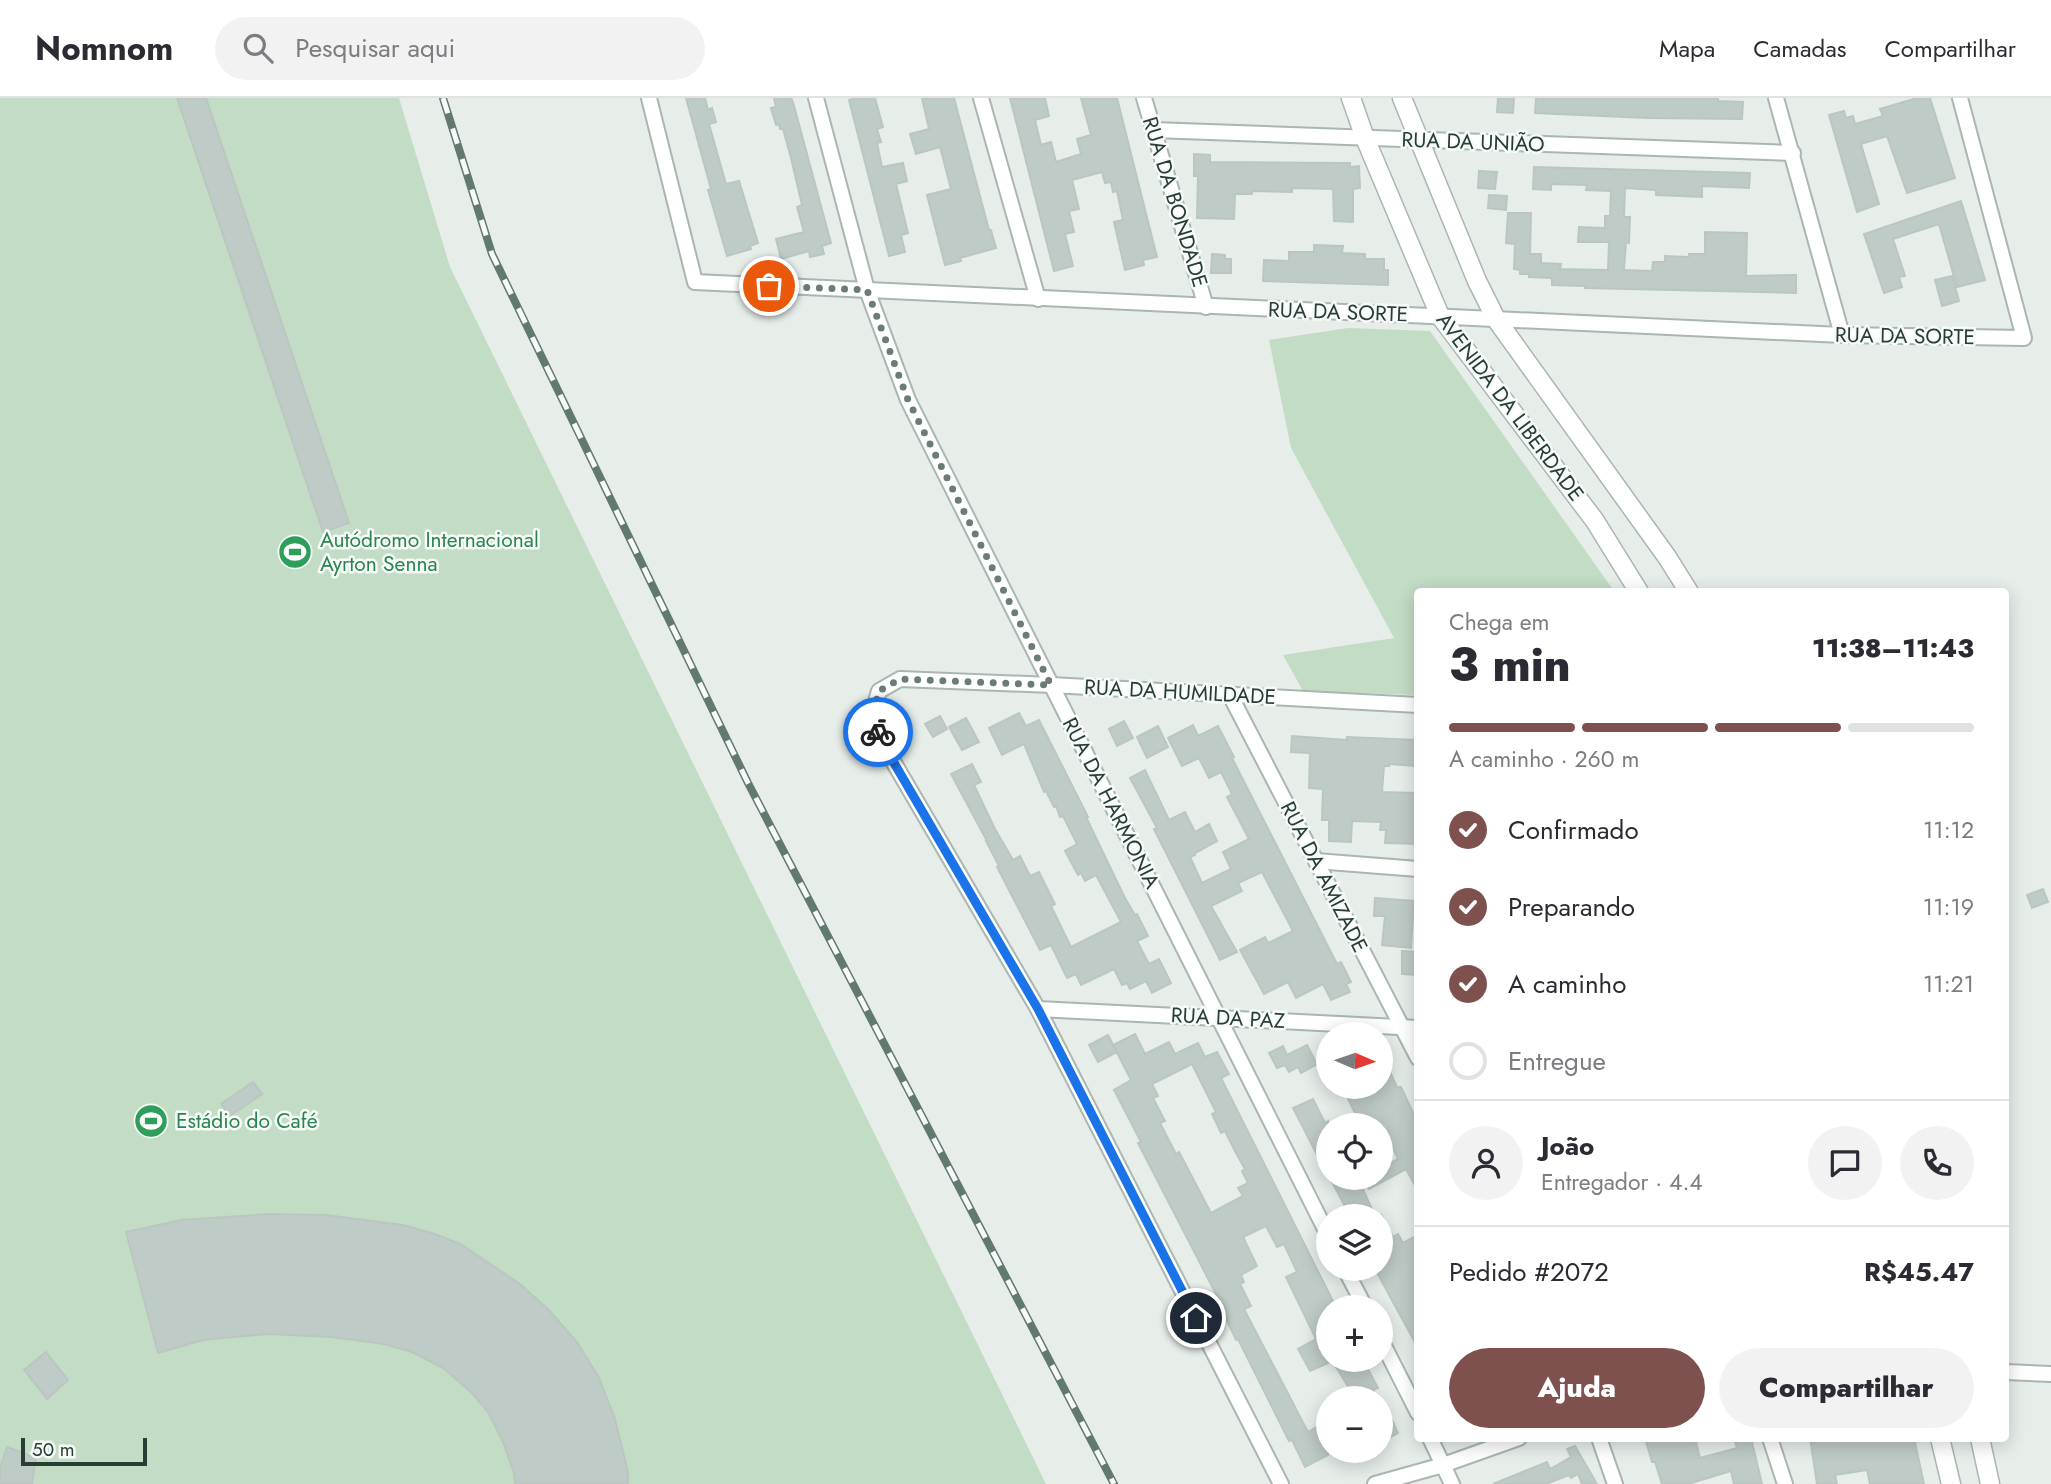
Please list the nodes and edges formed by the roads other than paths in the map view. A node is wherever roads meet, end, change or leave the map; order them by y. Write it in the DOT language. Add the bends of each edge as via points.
graph roads {
  1 [pos="649,98"];
  2 [pos="816,98"];
  3 [pos="981,98"];
  4 [pos="1144,98"];
  5 [pos="1351,98"];
  6 [pos="1402,98"];
  7 [pos="1776,98"];
  8 [pos="1960,98"];
  9 [pos="1153,130"];
  10 [pos="1365,138"];
  11 [pos="1420,141"];
  12 [pos="1793,153"];
  13 [pos="867,290"];
  14 [pos="1038,299"];
  15 [pos="1206,307"];
  16 [pos="1440,316"];
  17 [pos="1496,319"];
  18 [pos="1842,335"];
  19 [pos="1636,588"];
  20 [pos="1686,588"];
  21 [pos="1051,685"];
  22 [pos="1230,695"];
  23 [pos="1414,705"];
  24 [pos="1316,861"];
  25 [pos="1414,869"];
  26 [pos="1038,1009"];
  27 [pos="1220,1017"];
  28 [pos="1401,1027"];
  29 [pos="1414,1028"];
  30 [pos="1414,1051"];
  31 [pos="1316,1211"];
  32 [pos="1393,1364"];
  33 [pos="2009,1372"];
  34 [pos="2051,1374"];
  35 [pos="1414,1405"];
  36 [pos="1432,1442"];
  37 [pos="1507,1442"];
  38 [pos="1600,1442"];
  39 [pos="1771,1442"];
  40 [pos="1941,1442"];
  41 [pos="1981,1442"];
  42 [pos="1443,1465"];
  43 [pos="1281,1484"];
  44 [pos="1375,1484"];
  45 [pos="1452,1484"];
  46 [pos="1615,1484"];
  47 [pos="1785,1484"];
  48 [pos="1951,1484"];
  49 [pos="1990,1484"];
  1 -- 13 [label="street, RUA DA SORTE" via="695,282"];
  2 -- 13 [label="street, RUA DA HARMONIA"];
  3 -- 14 [label="street"];
  4 -- 9 [label="street, RUA DA BONDADE"];
  5 -- 10 [label="street, AVENIDA DA LIBERDADE"];
  6 -- 11 [label="street, AVENIDA DA LIBERDADE"];
  7 -- 12 [label="street"];
  8 -- 18 [label="street, RUA DA SORTE" via="2024,338"];
  9 -- 10 [label="street, RUA DA UNIÃO"];
  9 -- 15 [label="street, RUA DA BONDADE"];
  10 -- 11 [label="street, RUA DA UNIÃO"];
  10 -- 16 [label="street, AVENIDA DA LIBERDADE"];
  11 -- 12 [label="street, RUA DA UNIÃO"];
  11 -- 17 [label="street, AVENIDA DA LIBERDADE"];
  12 -- 18 [label="street"];
  13 -- 14 [label="street, RUA DA SORTE"];
  13 -- 21 [label="street, RUA DA HARMONIA" via="908,400"];
  14 -- 15 [label="street, RUA DA SORTE"];
  15 -- 16 [label="street, RUA DA SORTE"];
  16 -- 17 [label="street, RUA DA SORTE"];
  16 -- 19 [label="street, AVENIDA DA LIBERDADE" via="1595,522"];
  17 -- 18 [label="street, RUA DA SORTE"];
  17 -- 20 [label="street, AVENIDA DA LIBERDADE"];
  21 -- 22 [label="street, RUA DA HUMILDADE"];
  21 -- 26 [label="street, RUA DA HUMILDADE" via="900,679 879,691 873,712 880,739"];
  21 -- 27 [label="street, RUA DA HARMONIA"];
  22 -- 23 [label="street, RUA DA HUMILDADE"];
  22 -- 24 [label="street, RUA DA AMIZADE"];
  24 -- 25 [label="street"];
  24 -- 28 [label="street, RUA DA AMIZADE"];
  26 -- 27 [label="street, RUA DA PAZ"];
  26 -- 43 [label="street"];
  27 -- 28 [label="street, RUA DA PAZ"];
  27 -- 31 [label="street, RUA DA HARMONIA"];
  28 -- 29 [label="street, RUA DA PAZ"];
  28 -- 30 [label="street, RUA DA AMIZADE"];
  32 -- 35 [label="street"];
  33 -- 34 [label="street"];
  36 -- 42 [label="street"];
  37 -- 42 [label="street"];
  38 -- 46 [label="street"];
  39 -- 47 [label="street"];
  40 -- 48 [label="street"];
  41 -- 49 [label="street"];
  42 -- 44 [label="street"];
  42 -- 45 [label="street"];
}
